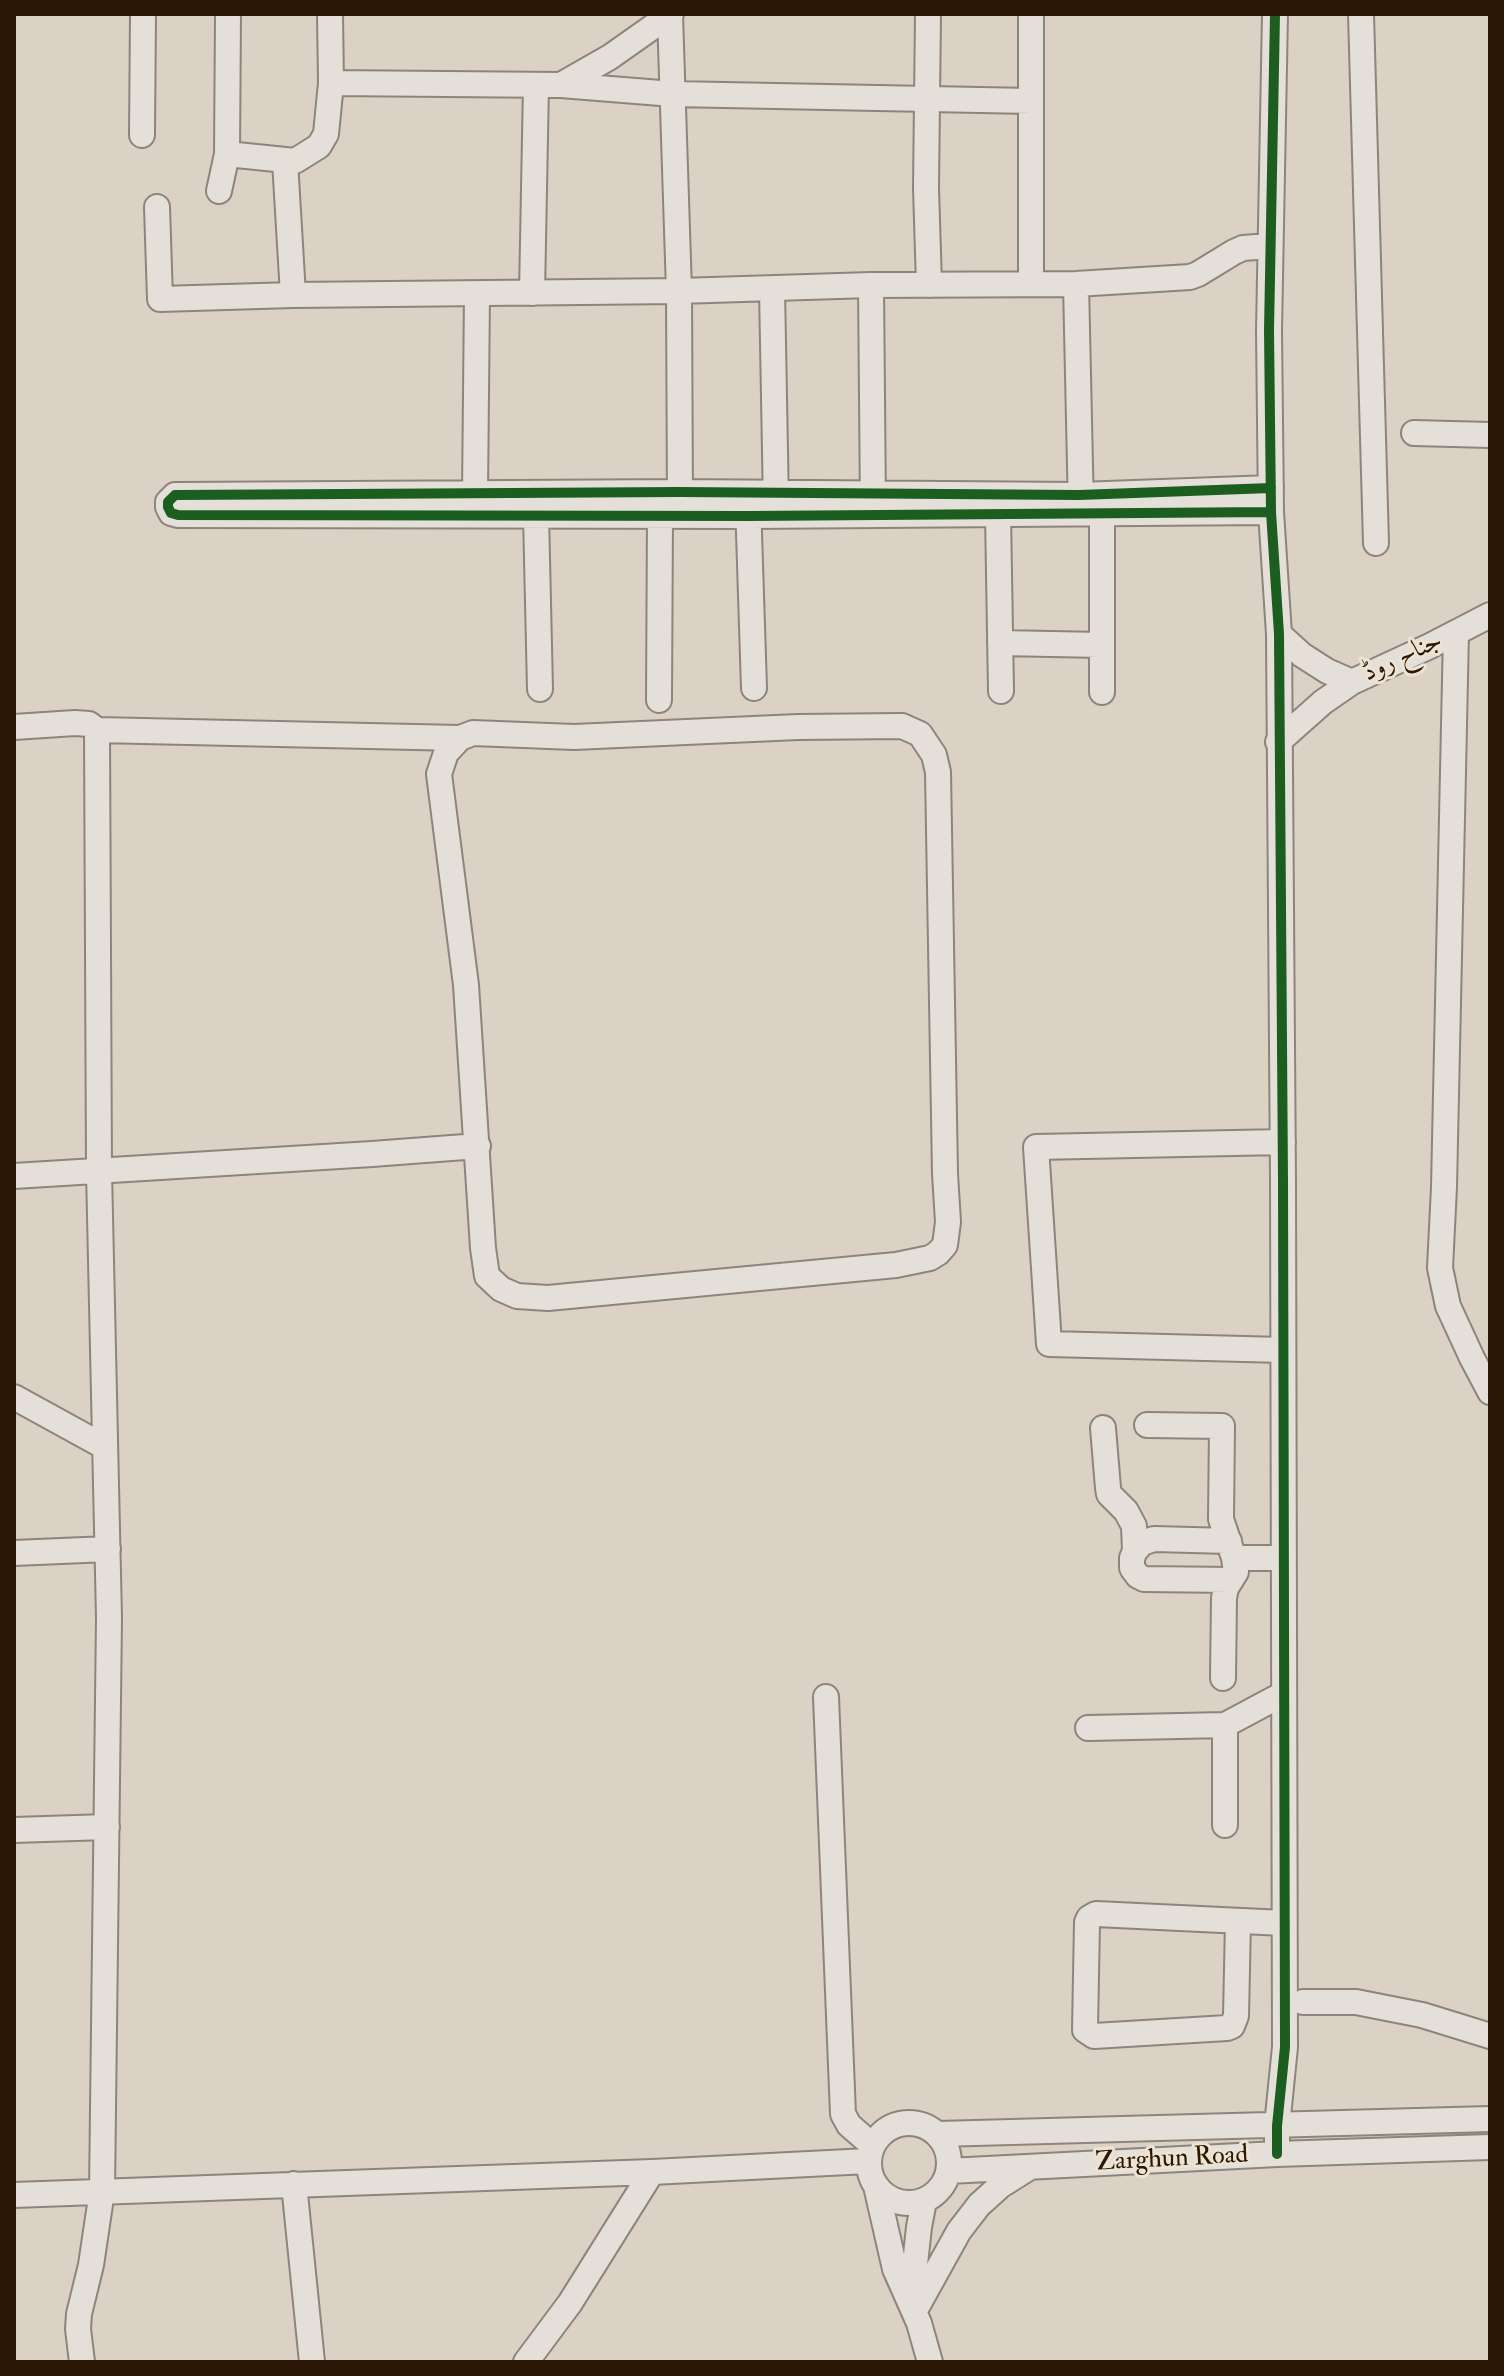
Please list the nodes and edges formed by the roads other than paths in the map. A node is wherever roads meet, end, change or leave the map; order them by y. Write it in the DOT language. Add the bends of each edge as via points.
graph roads {
  1 [pos="143,14"];
  2 [pos="228,14"];
  3 [pos="330,14"];
  4 [pos="928,14"];
  5 [pos="1031,14"];
  6 [pos="1275,14"];
  7 [pos="1361,14"];
  8 [pos="670,15"];
  9 [pos="331,83"];
  10 [pos="536,85"];
  11 [pos="561,85"];
  12 [pos="673,94"];
  13 [pos="927,98"];
  14 [pos="1031,101"];
  15 [pos="142,135"];
  16 [pos="227,154"];
  17 [pos="285,161"];
  18 [pos="219,191"];
  19 [pos="157,207"];
  20 [pos="1270,246"];
  21 [pos="1031,284"];
  22 [pos="1076,284"];
  23 [pos="871,285"];
  24 [pos="929,285"];
  25 [pos="772,289"];
  26 [pos="679,291"];
  27 [pos="532,293"];
  28 [pos="477,294"];
  29 [pos="293,295"];
  30 [pos="1414,433"];
  31 [pos="1490,435"];
  32 [pos="1271,488"];
  33 [pos="749,504"];
  34 [pos="776,504"];
  35 [pos="473,505"];
  36 [pos="873,505"];
  37 [pos="673,507"];
  38 [pos="1087,507"];
  39 [pos="1271,512"];
  40 [pos="998,514"];
  41 [pos="536,515"];
  42 [pos="1376,543"];
  43 [pos="1490,615"];
  44 [pos="1456,633"];
  45 [pos="1279,634"];
  46 [pos="1000,643"];
  47 [pos="1102,645"];
  48 [pos="1352,682"];
  49 [pos="754,688"];
  50 [pos="540,689"];
  51 [pos="1001,691"];
  52 [pos="1102,692"];
  53 [pos="659,700"];
  54 [pos="14,727"];
  55 [pos="97,730"];
  56 [pos="460,738"];
  57 [pos="1278,742"];
  58 [pos="1283,1142"];
  59 [pos="478,1146"];
  60 [pos="99,1171"];
  61 [pos="14,1176"];
  62 [pos="1283,1350"];
  63 [pos="1490,1392"];
  64 [pos="14,1397"];
  65 [pos="1147,1425"];
  66 [pos="1103,1428"];
  67 [pos="105,1447"];
  68 [pos="108,1549"];
  69 [pos="1135,1551"];
  70 [pos="14,1553"];
  71 [pos="1283,1558"];
  72 [pos="1232,1559"];
  73 [pos="1223,1678"];
  74 [pos="1283,1694"];
  75 [pos="826,1697"];
  76 [pos="1225,1725"];
  77 [pos="1088,1728"];
  78 [pos="1225,1825"];
  79 [pos="107,1827"];
  80 [pos="14,1830"];
  81 [pos="1238,1921"];
  82 [pos="1284,1923"];
  83 [pos="1303,2002"];
  84 [pos="1490,2036"];
  85 [pos="1490,2119"];
  86 [pos="1277,2126"];
  87 [pos="938,2134"];
  88 [pos="1490,2147"];
  89 [pos="870,2153"];
  90 [pos="1277,2154"];
  91 [pos="1029,2168"];
  92 [pos="949,2171"];
  93 [pos="652,2172"];
  94 [pos="294,2184"];
  95 [pos="876,2186"];
  96 [pos="102,2191"];
  97 [pos="14,2195"];
  98 [pos="924,2201"];
  99 [pos="919,2314"];
  100 [pos="82,2362"];
  101 [pos="312,2362"];
  102 [pos="526,2362"];
  103 [pos="930,2362"];
  1 -- 15 [label="street"];
  2 -- 16 [label="street"];
  3 -- 9 [label="street"];
  4 -- 13 [label="street"];
  5 -- 14 [label="street"];
  6 -- 20 [label="street"];
  7 -- 42 [label="street"];
  8 -- 11 [label="street"];
  8 -- 12 [label="street"];
  9 -- 10 [label="street"];
  9 -- 17 [label="street" via="323,141 306,156"];
  10 -- 11 [label="street"];
  10 -- 27 [label="street"];
  11 -- 12 [label="street"];
  12 -- 13 [label="street"];
  12 -- 26 [label="street"];
  13 -- 14 [label="street"];
  13 -- 24 [label="street"];
  14 -- 21 [label="street"];
  16 -- 17 [label="street"];
  16 -- 18 [label="street"];
  17 -- 29 [label="street"];
  19 -- 29 [label="street" via="160,299"];
  20 -- 22 [label="street" via="1243,248 1190,277"];
  20 -- 32 [label="street"];
  21 -- 22 [label="street"];
  21 -- 24 [label="street"];
  22 -- 38 [label="street"];
  23 -- 24 [label="street"];
  23 -- 25 [label="street"];
  23 -- 36 [label="street"];
  25 -- 26 [label="street"];
  25 -- 34 [label="street"];
  26 -- 27 [label="street"];
  26 -- 37 [label="street"];
  27 -- 28 [label="street"];
  28 -- 29 [label="street"];
  28 -- 35 [label="street"];
  30 -- 31 [label="street"];
  32 -- 38 [label="street"];
  32 -- 39 [label="street"];
  33 -- 34 [label="street"];
  33 -- 37 [label="street"];
  33 -- 49 [label="street"];
  34 -- 36 [label="street"];
  35 -- 35 [label="street" via="178,515 171,513 168,502 175,495"];
  35 -- 37 [label="street"];
  35 -- 41 [label="street"];
  36 -- 38 [label="street"];
  36 -- 40 [label="street"];
  37 -- 41 [label="street"];
  37 -- 53 [label="street"];
  38 -- 39 [label="street"];
  38 -- 40 [label="street"];
  38 -- 47 [label="street"];
  39 -- 45 [label="street"];
  40 -- 46 [label="street"];
  41 -- 50 [label="street"];
  43 -- 44 [label="street, جناح روڈ"];
  44 -- 48 [label="street, جناح روڈ"];
  44 -- 63 [label="street" via="1440,1268 1448,1306"];
  45 -- 48 [label="street, جناح روڈ" via="1302,655"];
  45 -- 57 [label="street"];
  46 -- 47 [label="street"];
  46 -- 51 [label="street"];
  47 -- 52 [label="street"];
  48 -- 57 [label="street"];
  54 -- 55 [label="street" via="75,723"];
  55 -- 56 [label="street"];
  55 -- 60 [label="street"];
  56 -- 59 [label="street" via="446,753 439,774 466,985"];
  56 -- 59 [label="street" via="473,733 574,737 892,726 920,734 938,772 945,1245 930,1258 896,1265 548,1298 517,1296 494,1283 485,1269"];
  57 -- 58 [label="street"];
  58 -- 62 [label="street"];
  58 -- 62 [label="street" via="1036,1147 1049,1344"];
  59 -- 60 [label="street"];
  60 -- 61 [label="street"];
  60 -- 67 [label="street"];
  62 -- 71 [label="street"];
  64 -- 67 [label="street"];
  65 -- 72 [label="street" via="1222,1426 1221,1519"];
  66 -- 69 [label="street" via="1109,1494 1134,1526"];
  67 -- 68 [label="street"];
  68 -- 70 [label="street"];
  68 -- 79 [label="street"];
  69 -- 72 [label="street" via="1142,1543 1163,1537"];
  69 -- 72 [label="street" via="1132,1568 1144,1579"];
  71 -- 72 [label="street"];
  71 -- 74 [label="street"];
  72 -- 73 [label="street" via="1224,1598"];
  74 -- 76 [label="street"];
  74 -- 82 [label="street"];
  75 -- 89 [label="street" via="843,2114"];
  76 -- 77 [label="street"];
  76 -- 78 [label="street"];
  79 -- 80 [label="street"];
  79 -- 96 [label="street"];
  81 -- 81 [label="street" via="1096,1914 1089,1918 1085,2030 1094,2036 1232,2026"];
  81 -- 82 [label="street"];
  82 -- 86 [label="street" via="1285,2047"];
  83 -- 84 [label="street" via="1356,2002"];
  85 -- 86 [label="street"];
  86 -- 87 [label="street"];
  86 -- 90 [label="street"];
  87 -- 89 [label="street" via="914,2122 901,2123 880,2134"];
  87 -- 92 [label="street" via="946,2145"];
  88 -- 90 [label="street, Zarghun Road"];
  89 -- 93 [label="street"];
  89 -- 95 [label="street"];
  90 -- 91 [label="street, Zarghun Road"];
  91 -- 92 [label="street, Zarghun Road"];
  91 -- 99 [label="street" via="1000,2186 959,2231"];
  92 -- 98 [label="street" via="936,2194"];
  93 -- 94 [label="street"];
  93 -- 102 [label="street" via="570,2303"];
  94 -- 96 [label="street"];
  94 -- 101 [label="street"];
  95 -- 98 [label="street" via="898,2202"];
  95 -- 99 [label="street" via="895,2269"];
  96 -- 97 [label="street"];
  96 -- 100 [label="street" via="79,2314"];
  98 -- 99 [label="street" via="915,2264"];
  99 -- 103 [label="street"];
}
